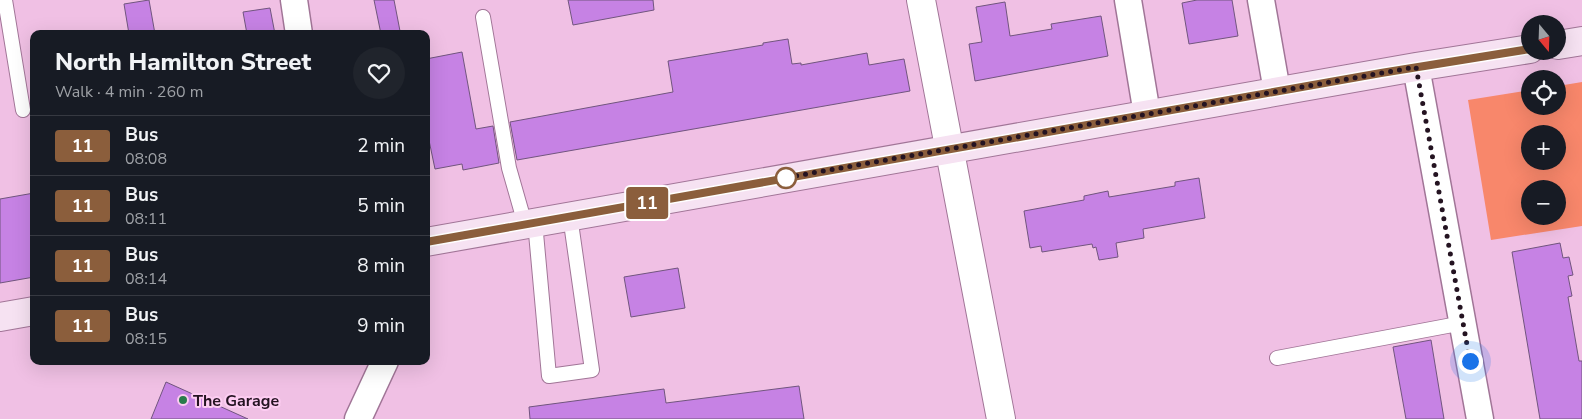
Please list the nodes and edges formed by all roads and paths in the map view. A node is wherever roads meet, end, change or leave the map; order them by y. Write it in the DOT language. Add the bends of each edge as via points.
graph roads {
  1 [pos="4,0"];
  2 [pos="294,0"];
  3 [pos="922,0"];
  4 [pos="1128,0"];
  5 [pos="1261,0"];
  6 [pos="483,18"];
  7 [pos="298,30"];
  8 [pos="1582,41"];
  9 [pos="1566,44"];
  10 [pos="1521,50"];
  11 [pos="1416,67"];
  12 [pos="1277,91"];
  13 [pos="23,110"];
  14 [pos="1147,114"];
  15 [pos="949,149"];
  16 [pos="570,216"];
  17 [pos="530,223"];
  18 [pos="430,241"];
  19 [pos="30,312"];
  20 [pos="0,316"];
  21 [pos="1463,323"];
  22 [pos="1277,358"];
  23 [pos="383,365"];
  24 [pos="358,419"];
  25 [pos="1000,419"];
  26 [pos="1480,419"];
  1 -- 13 [label="lane"];
  2 -- 7 [label="street"];
  3 -- 15 [label="street"];
  4 -- 14 [label="street"];
  5 -- 12 [label="street"];
  6 -- 17 [label="lane" via="509,168"];
  8 -- 9 [label="main road"];
  10 -- 11 [label="main road"];
  11 -- 12 [label="main road"];
  11 -- 21 [label="street"];
  12 -- 14 [label="main road"];
  14 -- 15 [label="main road"];
  15 -- 16 [label="main road"];
  15 -- 25 [label="street"];
  16 -- 17 [label="main road"];
  16 -- 17 [label="lane" via="592,370 549,376"];
  17 -- 18 [label="main road"];
  19 -- 20 [label="main road"];
  21 -- 22 [label="lane"];
  21 -- 26 [label="street"];
  23 -- 24 [label="street"];
}
